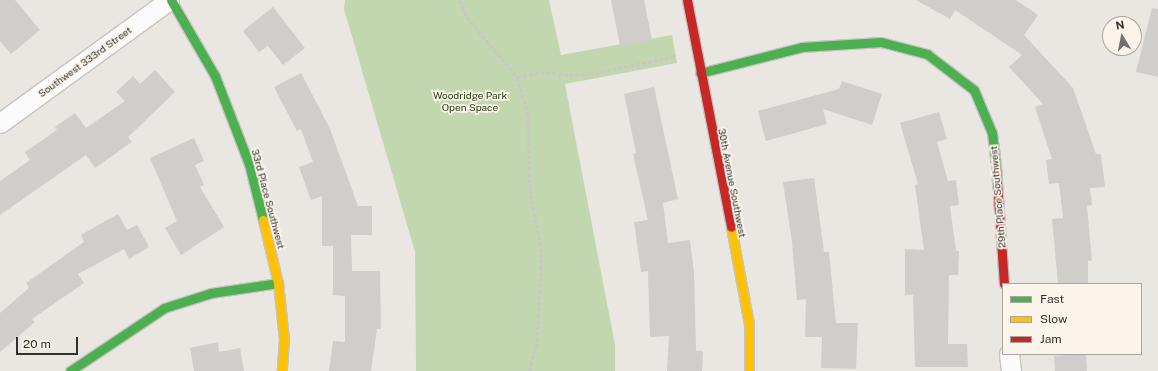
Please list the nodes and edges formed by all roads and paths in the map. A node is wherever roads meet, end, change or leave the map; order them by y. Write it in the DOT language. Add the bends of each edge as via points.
graph roads {
  1 [pos="170,0"];
  2 [pos="460,0"];
  3 [pos="687,0"];
  4 [pos="695,49"];
  5 [pos="700,73"];
  6 [pos="518,77"];
  7 [pos="0,123"];
  8 [pos="278,283"];
  9 [pos="1004,283"];
  10 [pos="1009,355"];
  11 [pos="70,371"];
  12 [pos="282,371"];
  13 [pos="530,371"];
  14 [pos="749,371"];
  15 [pos="1011,371"];
  1 -- 7 [label="street, Southwest 333rd Street"];
  1 -- 8 [label="street, 33rd Place Southwest" via="215,76 249,164"];
  2 -- 6 [label="path" via="467,17"];
  3 -- 4 [label="street, 30th Avenue Southwest"];
  4 -- 5 [label="street, 30th Avenue Southwest"];
  4 -- 6 [label="path" via="659,60 589,74 546,72"];
  5 -- 9 [label="street, 29th Place Southwest" via="802,47 881,42 927,54 974,90 992,133 998,180"];
  5 -- 14 [label="street, 30th Avenue Southwest" via="749,324"];
  6 -- 13 [label="path" via="528,113 530,190 542,254 537,344"];
  8 -- 11 [label="street" via="211,293 164,308"];
  8 -- 12 [label="street, 33rd Place Southwest" via="284,339"];
  10 -- 15 [label="street"];
}
